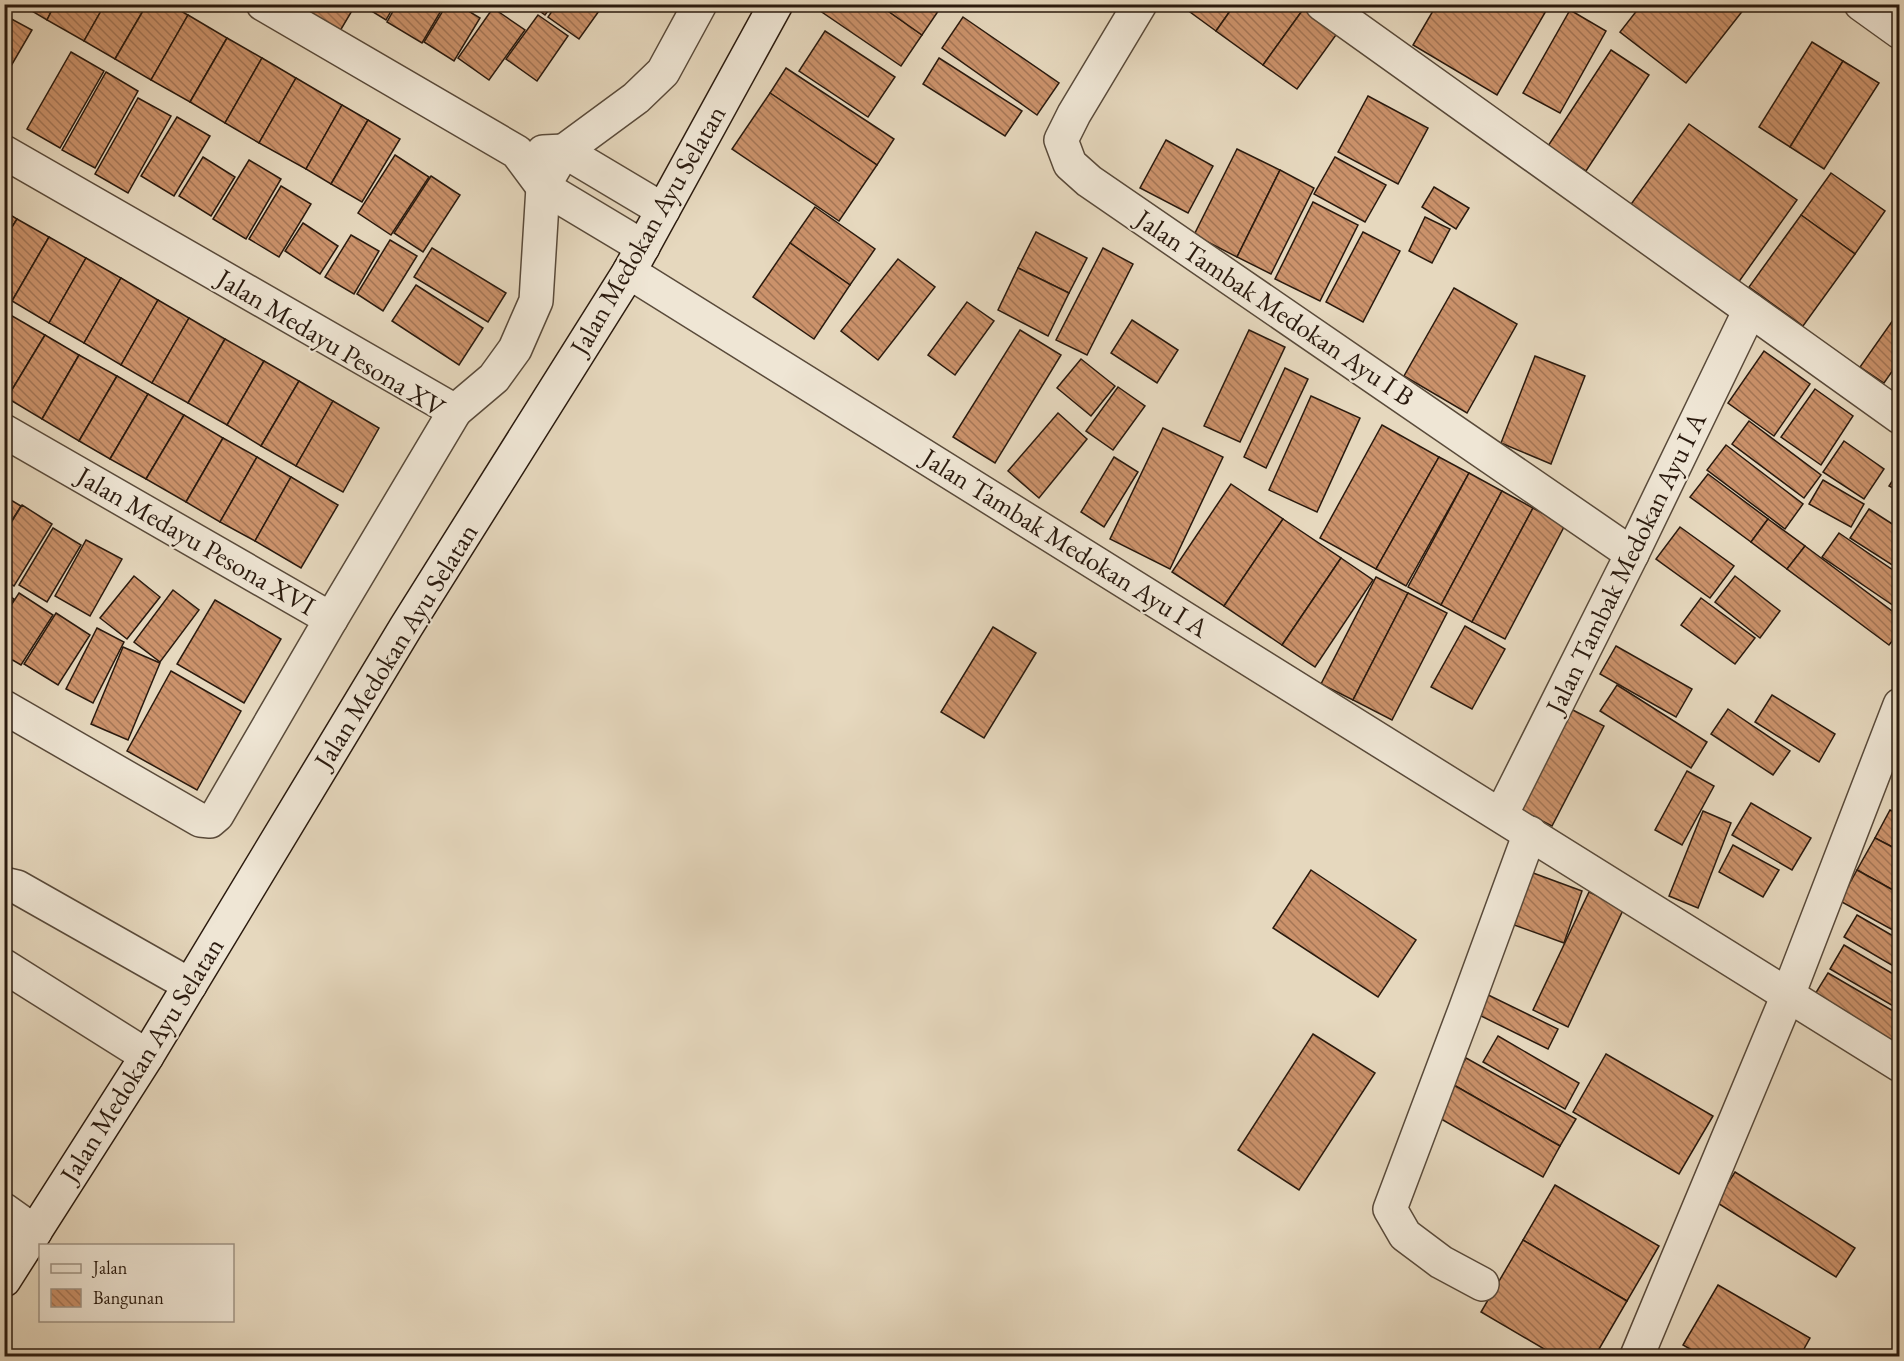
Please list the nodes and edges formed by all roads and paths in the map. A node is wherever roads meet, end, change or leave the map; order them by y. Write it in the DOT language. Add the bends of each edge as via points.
graph roads {
  1 [pos="263,4"];
  2 [pos="700,4"];
  3 [pos="776,4"];
  4 [pos="1140,4"];
  5 [pos="1322,4"];
  6 [pos="564,151"];
  7 [pos="4,152"];
  8 [pos="517,152"];
  9 [pos="543,187"];
  10 [pos="663,210"];
  11 [pos="636,259"];
  12 [pos="1750,310"];
  13 [pos="455,411"];
  14 [pos="1899,417"];
  15 [pos="4,431"];
  16 [pos="1632,554"];
  17 [pos="331,619"];
  18 [pos="1899,705"];
  19 [pos="4,707"];
  20 [pos="1501,815"];
  21 [pos="1530,833"];
  22 [pos="4,884"];
  23 [pos="4,966"];
  24 [pos="190,985"];
  25 [pos="1788,995"];
  26 [pos="147,1056"];
  27 [pos="1899,1065"];
  28 [pos="4,1210"];
  29 [pos="35,1232"];
  30 [pos="4,1280"];
  31 [pos="1482,1284"];
  32 [pos="1637,1356"];
  1 -- 8 [label="street"];
  2 -- 6 [label="street" via="663,72 636,98"];
  3 -- 10 [label="street, Jalan Medokan Ayu Selatan"];
  4 -- 16 [label="street, Jalan Tambak Medokan Ayu I B" via="1061,141 1070,164 1089,181"];
  5 -- 12 [label="street"];
  6 -- 8 [label="street"];
  6 -- 9 [label="street"];
  6 -- 10 [label="street"];
  7 -- 13 [label="street, Jalan Medayu Pesona XV"];
  8 -- 9 [label="street"];
  9 -- 11 [label="street, Jalan Tambak Medokan Ayu I A"];
  9 -- 13 [label="street" via="536,301 515,349 494,378"];
  10 -- 11 [label="street, Jalan Medokan Ayu Selatan"];
  11 -- 20 [label="street, Jalan Tambak Medokan Ayu I A"];
  11 -- 24 [label="street, Jalan Medokan Ayu Selatan" via="406,627"];
  12 -- 14 [label="street"];
  12 -- 16 [label="street, Jalan Tambak Medokan Ayu I A"];
  13 -- 17 [label="street, Jalan Medayu Pesona XV"];
  15 -- 17 [label="street, Jalan Medayu Pesona XVI"];
  16 -- 20 [label="street, Jalan Tambak Medokan Ayu I A"];
  17 -- 19 [label="street, Jalan Medayu Pesona XVI" via="210,821 200,820"];
  18 -- 25 [label="street"];
  20 -- 21 [label="street, Jalan Tambak Medokan Ayu I A"];
  21 -- 25 [label="street, Jalan Tambak Medokan Ayu I A"];
  21 -- 31 [label="street" via="1390,1209 1405,1235 1441,1262"];
  22 -- 24 [label="street" via="17,887"];
  23 -- 26 [label="street"];
  24 -- 26 [label="street, Jalan Medokan Ayu Selatan"];
  25 -- 27 [label="street, Jalan Tambak Medokan Ayu I A"];
  25 -- 32 [label="street"];
  26 -- 29 [label="street, Jalan Medokan Ayu Selatan"];
  28 -- 29 [label="street"];
  29 -- 30 [label="street, Jalan Medokan Ayu Selatan"];
}
